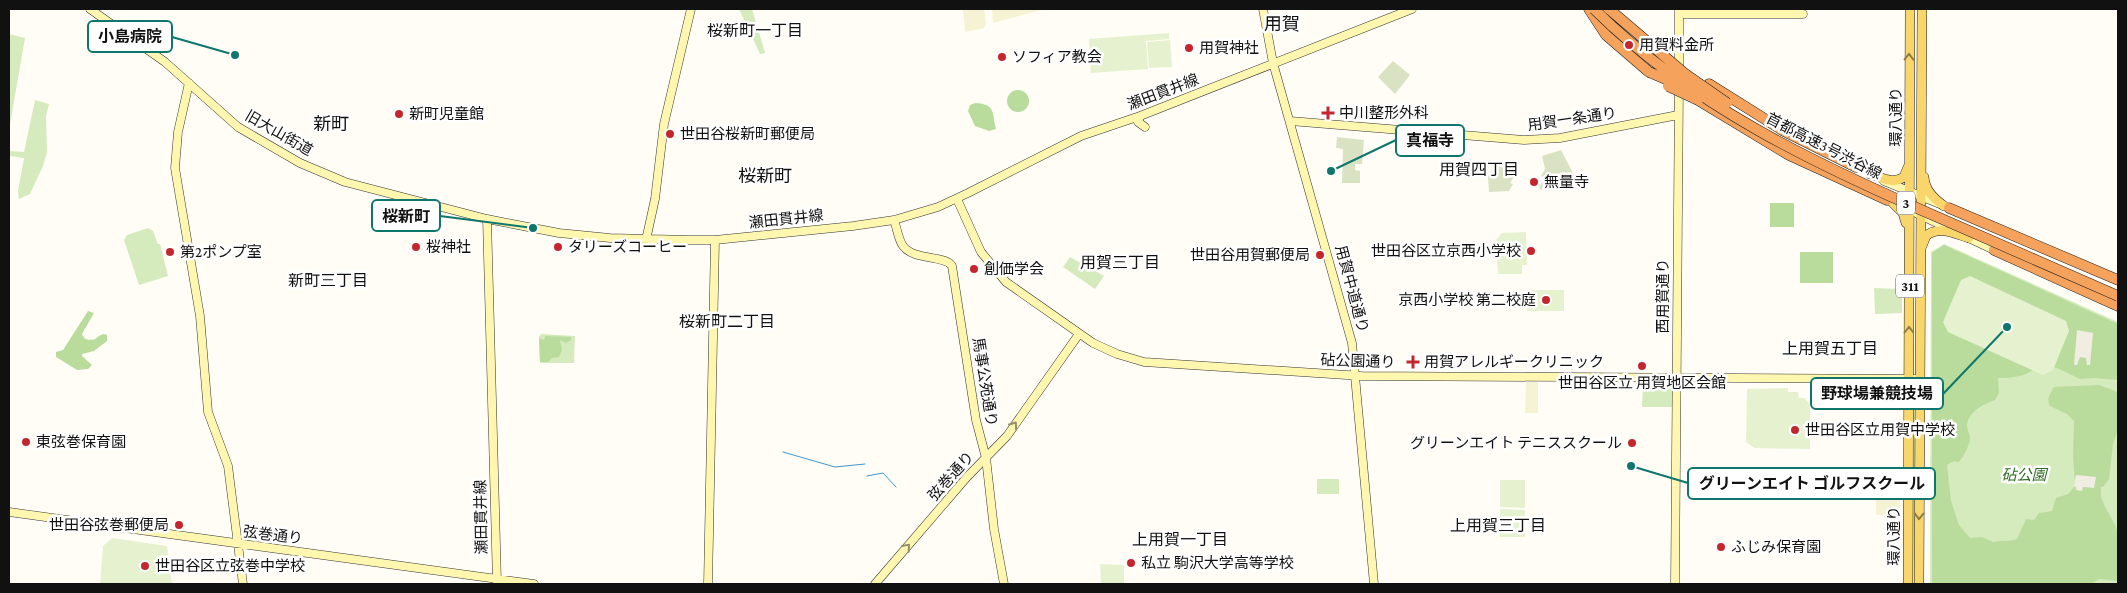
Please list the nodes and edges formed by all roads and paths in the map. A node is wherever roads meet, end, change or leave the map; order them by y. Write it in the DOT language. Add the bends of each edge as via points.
graph roads {
  1 [pos="90,9"];
  2 [pos="691,9"];
  3 [pos="1264,9"];
  4 [pos="1412,9"];
  5 [pos="1588,9"];
  6 [pos="1594,9"];
  7 [pos="1609,9"];
  8 [pos="1910,9"];
  9 [pos="1922,9"];
  10 [pos="1679,11"];
  11 [pos="1803,14"];
  12 [pos="1646,42"];
  13 [pos="1273,63"];
  14 [pos="1649,72"];
  15 [pos="189,83"];
  16 [pos="1701,94"];
  17 [pos="1678,115"];
  18 [pos="1140,116"];
  19 [pos="1290,121"];
  20 [pos="1145,127"];
  21 [pos="1921,142"];
  22 [pos="1910,156"];
  23 [pos="1856,167"];
  24 [pos="1870,174"];
  25 [pos="1910,193"];
  26 [pos="1920,197"];
  27 [pos="957,199"];
  28 [pos="1892,202"];
  29 [pos="1946,207"];
  30 [pos="1910,210"];
  31 [pos="1920,214"];
  32 [pos="487,219"];
  33 [pos="894,220"];
  34 [pos="1969,238"];
  35 [pos="646,240"];
  36 [pos="715,240"];
  37 [pos="1994,250"];
  38 [pos="1909,256"];
  39 [pos="1920,257"];
  40 [pos="2118,280"];
  41 [pos="2118,289"];
  42 [pos="2118,296"];
  43 [pos="2118,306"];
  44 [pos="1079,334"];
  45 [pos="1356,376"];
  46 [pos="1676,377"];
  47 [pos="1909,379"];
  48 [pos="1920,379"];
  49 [pos="986,458"];
  50 [pos="9,512"];
  51 [pos="237,544"];
  52 [pos="497,582"];
  53 [pos="243,584"];
  54 [pos="534,584"];
  55 [pos="708,584"];
  56 [pos="875,584"];
  57 [pos="1004,584"];
  58 [pos="1374,584"];
  59 [pos="1676,584"];
  60 [pos="1908,584"];
  61 [pos="1919,584"];
  1 -- 15 [label="street, 旧大山街道"];
  2 -- 35 [label="street" via="664,124"];
  3 -- 13 [label="street, 用賀中道通り"];
  4 -- 13 [label="street, 瀬田貫井線"];
  5 -- 14 [label="highway" via="1606,35"];
  6 -- 16 [label="highway, 首都高速3号渋谷線 / 3, bridge" via="1668,74"];
  7 -- 12 [label="highway, 首都高速3号渋谷線 / 3, bridge"];
  22 -- 8 [label="main road, 環八通り / 311, one-way"];
  9 -- 21 [label="main road, 環八通り / 311"];
  10 -- 11 [label="street"];
  10 -- 17 [label="street, 西用賀通り"];
  12 -- 23 [label="highway, bridge" via="1749,111"];
  12 -- 41 [label="highway, 首都高速3号渋谷線 / 3, bridge" via="1722,100 1802,147"];
  13 -- 18 [label="street, 瀬田貫井線"];
  13 -- 19 [label="street, 用賀中道通り"];
  14 -- 16 [label="highway, bridge"];
  14 -- 28 [label="highway, bridge" via="1670,88 1708,106 1767,142"];
  15 -- 32 [label="street, 旧大山街道" via="238,127 300,163 345,182"];
  15 -- 51 [label="street" via="178,132 176,168 200,316 208,412 228,466"];
  16 -- 42 [label="highway, 首都高速3号渋谷線 / 3, bridge" via="1822,165"];
  17 -- 19 [label="street, 用賀一条通り" via="1560,138 1524,140"];
  17 -- 46 [label="street, 西用賀通り"];
  18 -- 20 [label="street" via="1138,122"];
  18 -- 27 [label="street, 瀬田貫井線" via="1081,136"];
  19 -- 45 [label="street, 用賀中道通り" via="1352,343"];
  21 -- 26 [label="main road, 環八通り / 311"];
  21 -- 29 [label="main road, 311" via="1926,188 1935,200"];
  22 -- 24 [label="main road, 311" via="1901,180 1893,182"];
  22 -- 25 [label="main road, 環八通り / 311"];
  23 -- 24 [label="street"];
  24 -- 25 [label="street"];
  25 -- 26 [label="street"];
  25 -- 30 [label="main road, 環八通り / 311"];
  26 -- 29 [label="street"];
  26 -- 31 [label="main road, 環八通り / 311"];
  27 -- 33 [label="street, 瀬田貫井線"];
  27 -- 44 [label="street, 砧公園通り" via="976,244 999,275"];
  28 -- 38 [label="main road, 311" via="1905,216"];
  29 -- 40 [label="highway"];
  30 -- 31 [label="street"];
  30 -- 38 [label="main road, 環八通り / 311"];
  31 -- 34 [label="street"];
  31 -- 39 [label="main road, 環八通り / 311"];
  32 -- 35 [label="street, 瀬田貫井線" via="559,233"];
  32 -- 52 [label="street, 瀬田貫井線"];
  33 -- 36 [label="street, 瀬田貫井線"];
  33 -- 49 [label="street, 馬事公苑通り" via="906,249 920,257 952,266 976,420"];
  34 -- 37 [label="street"];
  34 -- 39 [label="main road, 311" via="1933,231 1924,239"];
  35 -- 36 [label="street, 瀬田貫井線"];
  36 -- 55 [label="street"];
  37 -- 43 [label="highway"];
  47 -- 38 [label="main road, 環八通り / 311, one-way"];
  39 -- 48 [label="main road, 環八通り / 311"];
  44 -- 45 [label="street, 砧公園通り" via="1106,350 1144,362"];
  49 -- 44 [label="street, 弦巻通り, one-way" via="1007,436"];
  45 -- 46 [label="street, 砧公園通り"];
  45 -- 58 [label="street, 用賀中道通り"];
  46 -- 47 [label="street, 砧公園通り"];
  46 -- 59 [label="street, 西用賀通り"];
  47 -- 48 [label="street, 砧公園通り"];
  47 -- 60 [label="main road, 環八通り / 311"];
  48 -- 61 [label="main road, 環八通り / 311, one-way"];
  56 -- 49 [label="street, 弦巻通り, one-way"];
  49 -- 57 [label="street, 馬事公苑通り"];
  50 -- 51 [label="street, 弦巻通り"];
  51 -- 52 [label="street, 弦巻通り"];
  51 -- 53 [label="street"];
  52 -- 54 [label="street, 弦巻通り"];
}
